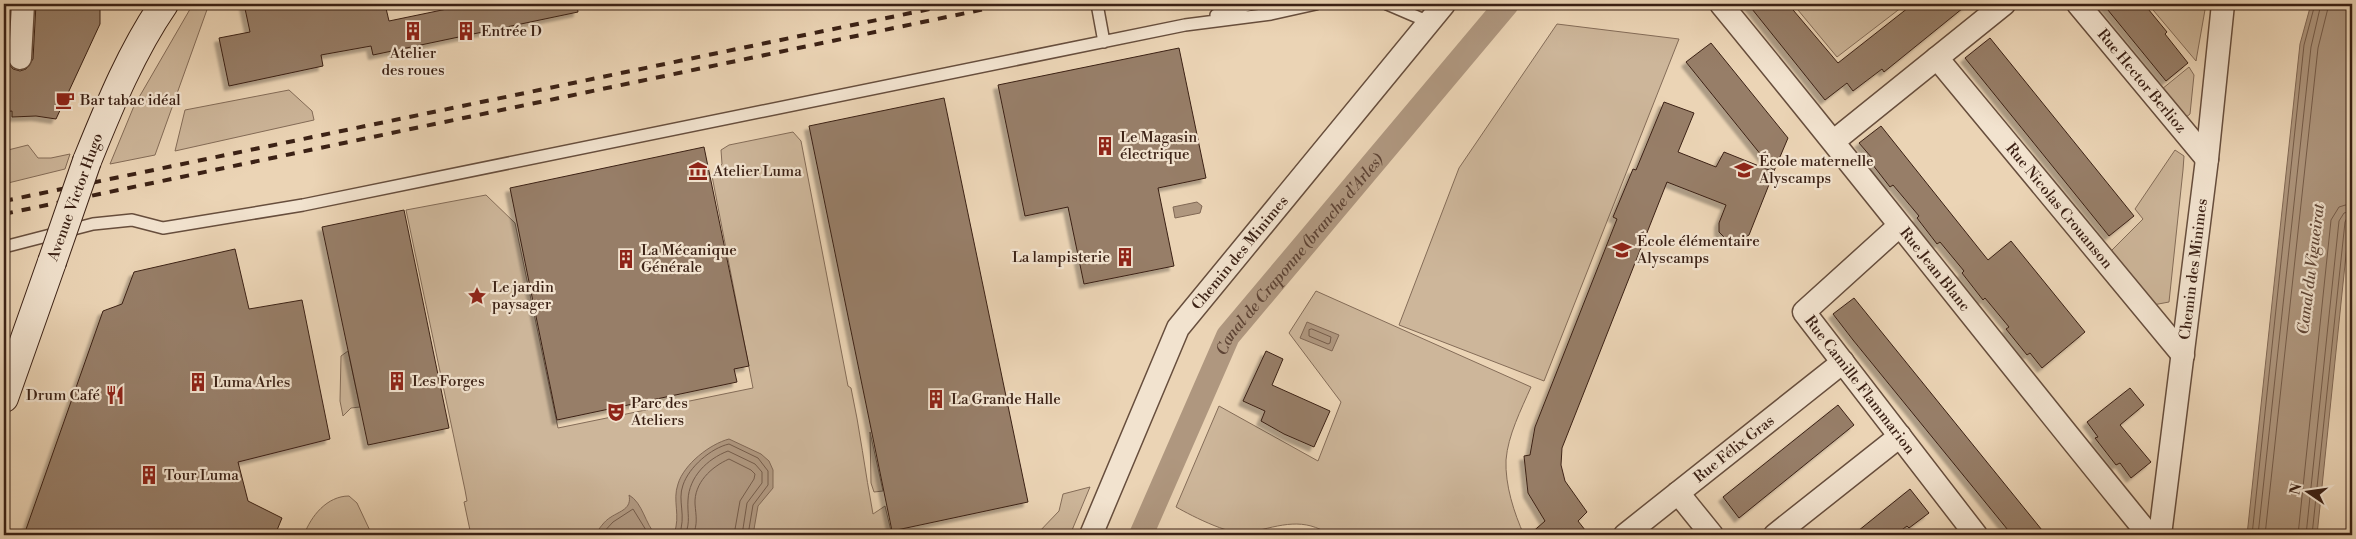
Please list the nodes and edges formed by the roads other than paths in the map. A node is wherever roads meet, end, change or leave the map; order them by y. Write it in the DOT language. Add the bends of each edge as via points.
graph roads {
  1 [pos="23,4"];
  2 [pos="164,4"];
  3 [pos="1097,4"];
  4 [pos="1252,4"];
  5 [pos="1316,4"];
  6 [pos="1387,4"];
  7 [pos="1444,4"];
  8 [pos="1721,4"];
  9 [pos="2004,4"];
  10 [pos="2078,4"];
  11 [pos="2223,4"];
  12 [pos="1429,22"];
  13 [pos="1188,24"];
  14 [pos="1104,42"];
  15 [pos="20,58"];
  16 [pos="1937,58"];
  17 [pos="1834,141"];
  18 [pos="2206,159"];
  19 [pos="1899,226"];
  20 [pos="4,247"];
  21 [pos="2183,355"];
  22 [pos="1843,362"];
  23 [pos="4,398"];
  24 [pos="1900,436"];
  25 [pos="1678,493"];
  26 [pos="1966,532"];
  27 [pos="1091,535"];
  28 [pos="1625,535"];
  29 [pos="1712,535"];
  30 [pos="1775,535"];
  31 [pos="2149,535"];
  32 [pos="2160,535"];
  1 -- 15 [label="street"];
  2 -- 23 [label="main road, Avenue Victor Hugo, bridge" via="118,85 87,161"];
  3 -- 14 [label="lane"];
  4 -- 13 [label="lane"];
  5 -- 13 [label="lane" via="1271,14"];
  6 -- 12 [label="lane"];
  7 -- 12 [label="street, Chemin des Minimes"];
  8 -- 17 [label="street, Rue Jean Blanc"];
  9 -- 16 [label="street"];
  10 -- 18 [label="street, Rue Hector Berlioz"];
  11 -- 18 [label="street, Chemin des Minimes"];
  12 -- 27 [label="street, Chemin des Minimes" via="1178,328"];
  13 -- 14 [label="lane"];
  14 -- 20 [label="lane" via="303,205 163,228 132,220 93,224"];
  16 -- 17 [label="street"];
  16 -- 21 [label="street, Rue Nicolas Crouanson"];
  17 -- 19 [label="street, Rue Jean Blanc"];
  18 -- 21 [label="street, Chemin des Minimes"];
  19 -- 22 [label="street, Rue Camille Flammarion" via="1804,312"];
  19 -- 31 [label="street, Rue Jean Blanc"];
  21 -- 32 [label="street, Chemin des Minimes"];
  22 -- 24 [label="street, Rue Camille Flammarion"];
  22 -- 25 [label="street, Rue Félix Gras"];
  24 -- 26 [label="street, Rue Camille Flammarion"];
  24 -- 30 [label="street"];
  25 -- 28 [label="street, Rue Félix Gras"];
  25 -- 29 [label="street"];
}
